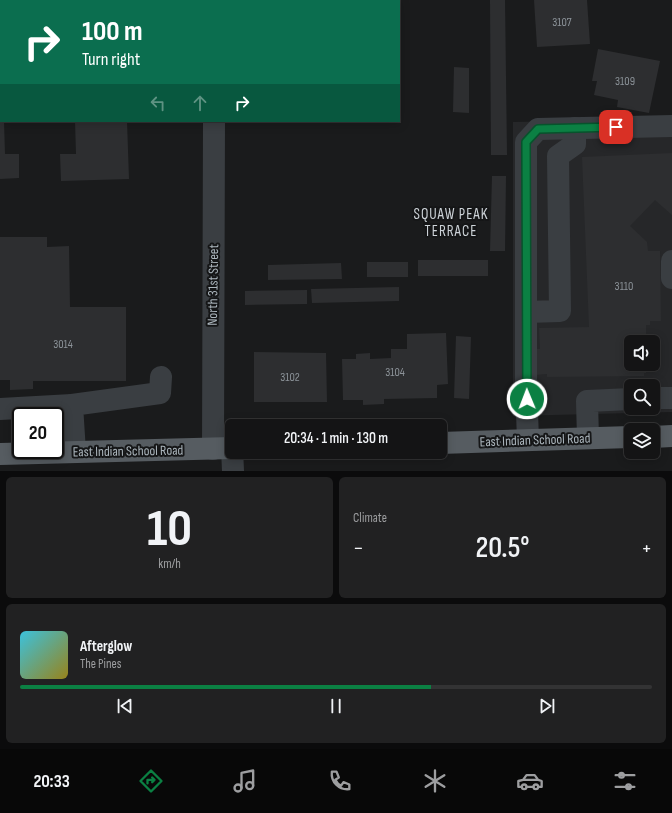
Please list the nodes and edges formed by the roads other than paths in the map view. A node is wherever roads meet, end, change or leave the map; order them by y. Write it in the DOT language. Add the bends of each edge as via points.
graph roads {
  1 [pos="214,122"];
  2 [pos="672,126"];
  3 [pos="575,128"];
  4 [pos="672,261"];
  5 [pos="672,278"];
  6 [pos="526,312"];
  7 [pos="162,377"];
  8 [pos="660,398"];
  9 [pos="672,398"];
  10 [pos="624,399"];
  11 [pos="72,405"];
  12 [pos="0,409"];
  13 [pos="225,421"];
  14 [pos="672,436"];
  15 [pos="624,437"];
  16 [pos="660,437"];
  17 [pos="588,438"];
  18 [pos="528,440"];
  19 [pos="447,443"];
  20 [pos="225,448"];
  21 [pos="75,452"];
  22 [pos="0,454"];
  23 [pos="229,459"];
  24 [pos="233,471"];
  1 -- 13 [label="street, North 31st Street"];
  2 -- 3 [label="street"];
  3 -- 6 [label="street" via="538,129 526,142"];
  3 -- 6 [label="street" via="575,144 558,156 560,311"];
  4 -- 5 [label="street"];
  6 -- 18 [label="street"];
  7 -- 11 [label="street" via="160,393"];
  8 -- 9 [label="street"];
  10 -- 17 [label="street" via="587,401"];
  11 -- 12 [label="street"];
  11 -- 21 [label="street"];
  14 -- 16 [label="main road"];
  15 -- 17 [label="main road, East Indian School Road"];
  17 -- 18 [label="main road, East Indian School Road"];
  18 -- 19 [label="main road, East Indian School Road"];
  20 -- 21 [label="main road, East Indian School Road"];
  21 -- 22 [label="main road, East Indian School Road"];
  23 -- 24 [label="street, North 31st Street"];
}
